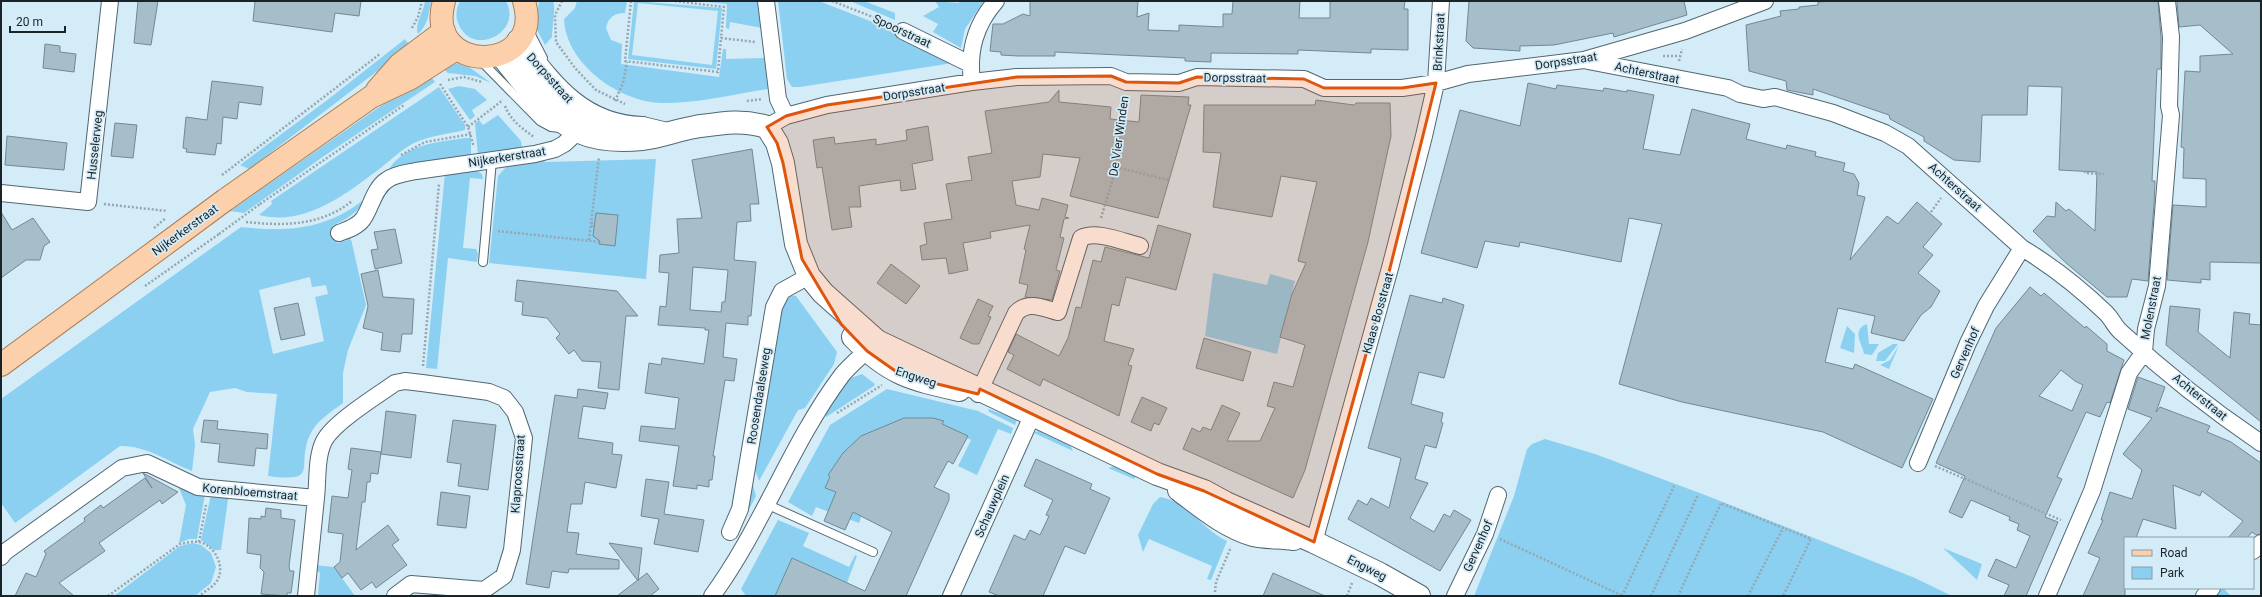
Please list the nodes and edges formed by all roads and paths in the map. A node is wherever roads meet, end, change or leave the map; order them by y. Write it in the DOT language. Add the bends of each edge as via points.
graph roads {
  1 [pos="110,1"];
  2 [pos="422,1"];
  3 [pos="444,1"];
  4 [pos="524,1"];
  5 [pos="631,1"];
  6 [pos="675,1"];
  7 [pos="766,1"];
  8 [pos="832,1"];
  9 [pos="996,1"];
  10 [pos="1441,1"];
  11 [pos="1765,1"];
  12 [pos="2167,1"];
  13 [pos="560,2"];
  14 [pos="411,30"];
  15 [pos="444,31"];
  16 [pos="903,31"];
  17 [pos="1685,31"];
  18 [pos="522,33"];
  19 [pos="721,38"];
  20 [pos="771,44"];
  21 [pos="456,49"];
  22 [pos="382,52"];
  23 [pos="501,55"];
  24 [pos="479,58"];
  25 [pos="1584,60"];
  26 [pos="549,64"];
  27 [pos="970,64"];
  28 [pos="1676,79"];
  29 [pos="972,82"];
  30 [pos="1126,82"];
  31 [pos="439,83"];
  32 [pos="486,83"];
  33 [pos="1436,83"];
  34 [pos="433,86"];
  35 [pos="371,97"];
  36 [pos="778,99"];
  37 [pos="503,100"];
  38 [pos="409,102"];
  39 [pos="745,102"];
  40 [pos="630,106"];
  41 [pos="786,116"];
  42 [pos="594,117"];
  43 [pos="625,117"];
  44 [pos="468,127"];
  45 [pos="767,127"];
  46 [pos="677,130"];
  47 [pos="472,134"];
  48 [pos="492,160"];
  49 [pos="474,162"];
  50 [pos="1116,167"];
  51 [pos="441,168"];
  52 [pos="2085,171"];
  53 [pos="2104,174"];
  54 [pos="218,178"];
  55 [pos="386,180"];
  56 [pos="1168,180"];
  57 [pos="1,193"];
  58 [pos="353,201"];
  59 [pos="88,202"];
  60 [pos="167,210"];
  61 [pos="246,222"];
  62 [pos="591,223"];
  63 [pos="592,227"];
  64 [pos="486,230"];
  65 [pos="339,233"];
  66 [pos="219,234"];
  67 [pos="1096,236"];
  68 [pos="600,242"];
  69 [pos="1140,246"];
  70 [pos="2022,248"];
  71 [pos="483,262"];
  72 [pos="809,276"];
  73 [pos="872,346"];
  74 [pos="2144,352"];
  75 [pos="1,364"];
  76 [pos="422,383"];
  77 [pos="885,383"];
  78 [pos="984,394"];
  79 [pos="1032,416"];
  80 [pos="807,429"];
  81 [pos="2261,443"];
  82 [pos="1919,461"];
  83 [pos="1157,474"];
  84 [pos="1674,486"];
  85 [pos="209,488"];
  86 [pos="1498,495"];
  87 [pos="1698,495"];
  88 [pos="316,498"];
  89 [pos="766,504"];
  90 [pos="2077,527"];
  91 [pos="1783,528"];
  92 [pos="1239,530"];
  93 [pos="730,532"];
  94 [pos="1485,534"];
  95 [pos="199,542"];
  96 [pos="1314,542"];
  97 [pos="873,552"];
  98 [pos="1,557"];
  99 [pos="1215,592"];
  100 [pos="108,596"];
  101 [pos="199,596"];
  102 [pos="306,596"];
  103 [pos="395,596"];
  104 [pos="712,596"];
  105 [pos="951,596"];
  106 [pos="1419,596"];
  107 [pos="1454,596"];
  108 [pos="1623,596"];
  109 [pos="1651,596"];
  110 [pos="1678,596"];
  111 [pos="1748,596"];
  112 [pos="1783,596"];
  113 [pos="2046,596"];
  1 -- 59 [label="street, Husselerweg"];
  2 -- 14 [label="path"];
  3 -- 15 [label="main road" via="441,21"];
  4 -- 18 [label="main road" via="526,10"];
  5 -- 19 [label="path" via="625,61 718,72"];
  6 -- 19 [label="path" via="724,7"];
  7 -- 20 [label="street"];
  8 -- 16 [label="path, Spoorstraat" via="880,19"];
  9 -- 27 [label="street" via="976,29"];
  10 -- 33 [label="street, Brinkstraat"];
  11 -- 17 [label="street, Dorpsstraat"];
  12 -- 74 [label="street, Molenstraat" via="2171,37 2170,133 2157,286 2146,329"];
  13 -- 40 [label="path" via="554,24 556,42 575,68 596,90"];
  15 -- 21 [label="main road"];
  15 -- 35 [label="main road, Nijkerkerstraat" via="400,64"];
  16 -- 27 [label="street, Spoorstraat"];
  17 -- 25 [label="street, Dorpsstraat"];
  17 -- 28 [label="path"];
  18 -- 23 [label="main road"];
  18 -- 26 [label="lane, Dorpsstraat"];
  18 -- 42 [label="street, Dorpsstraat" via="551,83 570,103"];
  19 -- 20 [label="path"];
  20 -- 36 [label="street"];
  21 -- 24 [label="main road"];
  21 -- 35 [label="main road, Nijkerkerstraat" via="411,78"];
  22 -- 54 [label="path"];
  23 -- 24 [label="main road"];
  23 -- 42 [label="street, Dorpsstraat" via="551,112"];
  24 -- 42 [label="lane, Dorpsstraat" via="540,121 551,127"];
  25 -- 28 [label="street, Achterstraat"];
  25 -- 33 [label="street, Dorpsstraat" via="1468,74"];
  27 -- 29 [label="street"];
  28 -- 70 [label="street, Achterstraat" via="1728,88 1740,94 1763,99 1775,97 1833,113 1886,133 1908,146"];
  29 -- 30 [label="street, Dorpsstraat" via="1017,77 1111,76"];
  29 -- 41 [label="street, Dorpsstraat" via="827,105"];
  30 -- 33 [label="street, Dorpsstraat" via="1179,83 1197,77 1304,79 1324,88 1402,88"];
  30 -- 50 [label="path, De Vier Winden"];
  31 -- 32 [label="path" via="464,77"];
  31 -- 34 [label="path"];
  31 -- 44 [label="path"];
  33 -- 96 [label="street, Klaas Bosstraat" via="1390,268"];
  35 -- 75 [label="main road, Nijkerkerstraat, bridge"];
  36 -- 39 [label="path"];
  36 -- 41 [label="street"];
  37 -- 44 [label="path"];
  38 -- 66 [label="path, Nijkerkerstraat, bridge"];
  41 -- 45 [label="street, Dorpsstraat"];
  42 -- 46 [label="street, Dorpsstraat" via="602,138 643,138"];
  42 -- 48 [label="street, Nijkerkerstraat" via="555,149"];
  43 -- 46 [label="lane, Dorpsstraat"];
  44 -- 47 [label="path"];
  45 -- 46 [label="street, Dorpsstraat" via="750,122 729,122"];
  45 -- 72 [label="street, Engweg" via="777,143 783,163 796,244"];
  47 -- 49 [label="path"];
  47 -- 55 [label="path" via="425,142 412,148 388,166"];
  48 -- 49 [label="street, Nijkerkerstraat"];
  48 -- 64 [label="lane"];
  49 -- 51 [label="street, Nijkerkerstraat"];
  50 -- 56 [label="path"];
  50 -- 67 [label="path, De Vier Winden"];
  51 -- 55 [label="street, Nijkerkerstraat" via="399,175"];
  51 -- 76 [label="path"];
  52 -- 53 [label="path"];
  55 -- 65 [label="street" via="362,220"];
  57 -- 59 [label="street"];
  58 -- 61 [label="path" via="326,217 310,222 272,225"];
  59 -- 60 [label="path"];
  62 -- 63 [label="path"];
  64 -- 68 [label="path"];
  64 -- 71 [label="lane"];
  67 -- 69 [label="street"];
  67 -- 78 [label="street" via="1087,235 1081,238 1058,312 1029,305 1021,307 1016,313"];
  70 -- 74 [label="street, Achterstraat" via="2098,306 2119,330"];
  70 -- 82 [label="street, Gervenhof" via="1986,306"];
  72 -- 73 [label="street, Engweg"];
  72 -- 93 [label="street, Roosendaalseweg" via="782,291 774,307 740,509"];
  73 -- 78 [label="street, Engweg"];
  73 -- 80 [label="street" via="843,374"];
  74 -- 81 [label="street, Achterstraat"];
  74 -- 90 [label="street, Molenstraat" via="2128,373 2092,491"];
  76 -- 88 [label="street, Klaproosstraat" via="395,383 332,430 324,441 320,457"];
  76 -- 103 [label="street, Klaproosstraat" via="489,392 504,398 515,412 524,438 512,550 504,576 484,590 411,584"];
  77 -- 80 [label="path"];
  78 -- 79 [label="street, Engweg"];
  79 -- 83 [label="street, Engweg"];
  79 -- 105 [label="street, Schauwplein"];
  80 -- 89 [label="street"];
  82 -- 90 [label="path"];
  83 -- 92 [label="street, Engweg" via="1224,523"];
  83 -- 96 [label="street, Engweg" via="1204,491"];
  84 -- 108 [label="path"];
  85 -- 88 [label="street, Korenbloemstraat"];
  85 -- 95 [label="path"];
  85 -- 98 [label="street, Korenbloemstraat" via="198,487 147,463 122,468"];
  86 -- 94 [label="street, Gervenhof"];
  87 -- 109 [label="path"];
  88 -- 102 [label="street"];
  89 -- 97 [label="lane"];
  89 -- 104 [label="street"];
  90 -- 113 [label="street, Molenstraat"];
  91 -- 110 [label="path" via="1721,503"];
  91 -- 111 [label="path"];
  91 -- 112 [label="path" via="1810,539"];
  92 -- 96 [label="street, Engweg" via="1254,535"];
  92 -- 99 [label="path" via="1216,582"];
  94 -- 107 [label="street, Gervenhof"];
  94 -- 108 [label="path"];
  95 -- 100 [label="path" via="180,544"];
  95 -- 101 [label="path" via="214,552 220,569 215,584"];
  96 -- 106 [label="street, Engweg"];
}
